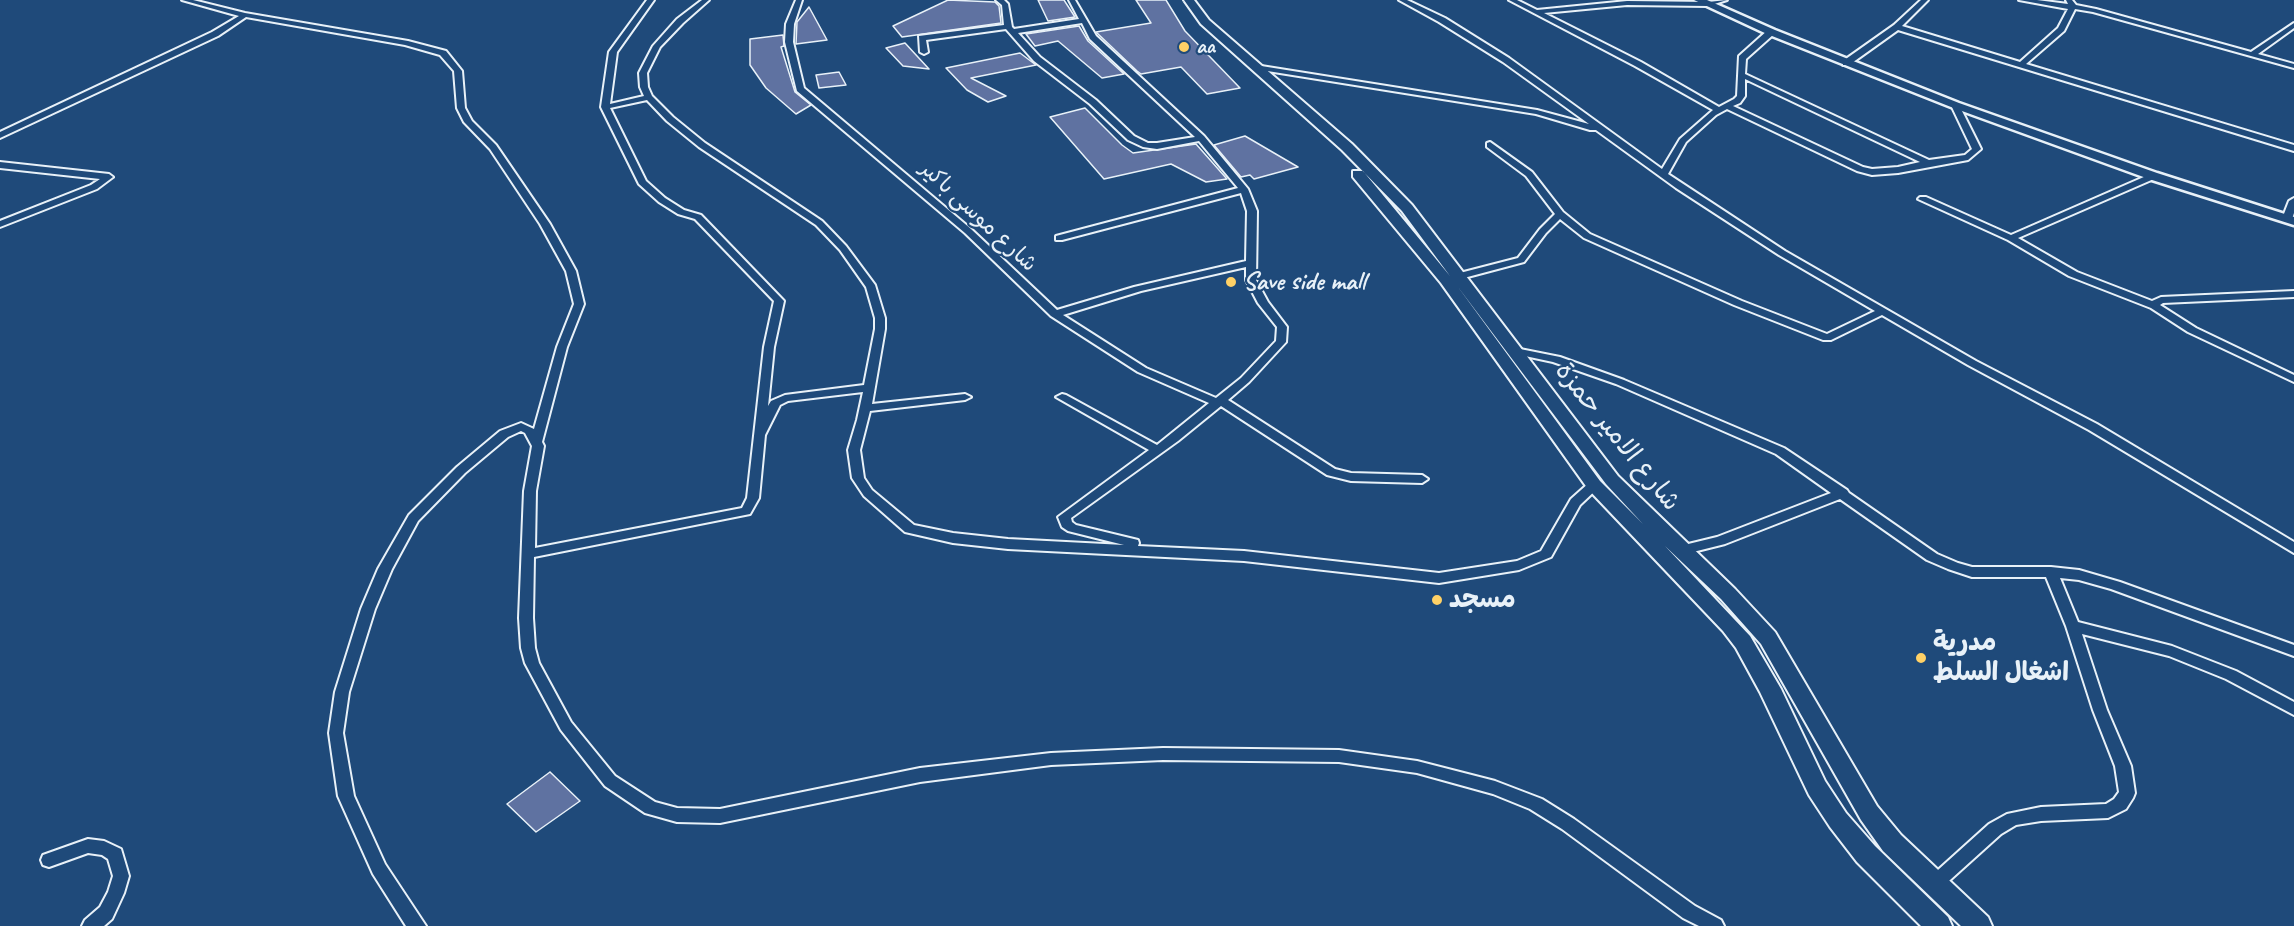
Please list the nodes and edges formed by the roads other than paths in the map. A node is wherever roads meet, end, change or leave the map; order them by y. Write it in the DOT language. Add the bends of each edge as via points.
graph roads {
  1 [pos="185,0"];
  2 [pos="651,0"];
  3 [pos="706,0"];
  4 [pos="799,0"];
  5 [pos="999,0"];
  6 [pos="1072,0"];
  7 [pos="1178,0"];
  8 [pos="1190,0"];
  9 [pos="1402,0"];
  10 [pos="1512,0"];
  11 [pos="1724,0"];
  12 [pos="1925,0"];
  13 [pos="2022,0"];
  14 [pos="1704,2"];
  15 [pos="2071,3"];
  16 [pos="1534,12"];
  17 [pos="245,15"];
  18 [pos="1082,21"];
  19 [pos="2294,25"];
  20 [pos="1897,27"];
  21 [pos="1010,29"];
  22 [pos="1771,32"];
  23 [pos="924,52"];
  24 [pos="2253,54"];
  25 [pos="1846,63"];
  26 [pos="2022,64"];
  27 [pos="2294,66"];
  28 [pos="1255,68"];
  29 [pos="1742,75"];
  30 [pos="649,96"];
  31 [pos="1955,105"];
  32 [pos="605,107"];
  33 [pos="1293,107"];
  34 [pos="1722,108"];
  35 [pos="1603,131"];
  36 [pos="0,135"];
  37 [pos="1201,138"];
  38 [pos="1490,146"];
  39 [pos="2294,148"];
  40 [pos="1928,163"];
  41 [pos="0,165"];
  42 [pos="1664,173"];
  43 [pos="2153,176"];
  44 [pos="1244,189"];
  45 [pos="1923,199"];
  46 [pos="2294,201"];
  47 [pos="1560,214"];
  48 [pos="2290,220"];
  49 [pos="0,224"];
  50 [pos="1059,238"];
  51 [pos="2010,238"];
  52 [pos="1251,263"];
  53 [pos="1460,276"];
  54 [pos="2294,294"];
  55 [pos="2155,306"];
  56 [pos="1883,311"];
  57 [pos="1055,314"];
  58 [pos="1515,351"];
  59 [pos="2294,379"];
  60 [pos="867,388"];
  61 [pos="965,397"];
  62 [pos="1062,397"];
  63 [pos="1220,400"];
  64 [pos="864,408"];
  65 [pos="1564,430"];
  66 [pos="759,435"];
  67 [pos="537,440"];
  68 [pos="1157,450"];
  69 [pos="1422,479"];
  70 [pos="1594,485"];
  71 [pos="1843,493"];
  72 [pos="2294,548"];
  73 [pos="1158,550"];
  74 [pos="1681,550"];
  75 [pos="528,554"];
  76 [pos="2051,572"];
  77 [pos="2073,626"];
  78 [pos="2294,651"];
  79 [pos="2294,709"];
  80 [pos="49,860"];
  81 [pos="1934,884"];
  82 [pos="91,926"];
  83 [pos="417,926"];
  84 [pos="1715,926"];
  85 [pos="1939,926"];
  86 [pos="1979,926"];
  1 -- 17 [label="street"];
  2 -- 32 [label="street" via="613,52"];
  3 -- 30 [label="street" via="666,35 647,61 643,73"];
  4 -- 57 [label="street, شارع موسى باكير" via="790,24 789,42 800,89 980,242"];
  5 -- 21 [label="street" via="1005,4"];
  6 -- 18 [label="street"];
  7 -- 33 [label="main road, شارع الامير حمزة" via="1200,28"];
  8 -- 28 [label="main road, شارع الامير حمزة" via="1205,22"];
  9 -- 35 [label="street" via="1506,60"];
  10 -- 16 [label="street"];
  11 -- 14 [label="street"];
  12 -- 20 [label="street"];
  13 -- 15 [label="street"];
  14 -- 16 [label="street" via="1627,3"];
  14 -- 22 [label="street"];
  15 -- 24 [label="street"];
  15 -- 26 [label="street" via="2061,29"];
  16 -- 34 [label="street"];
  17 -- 36 [label="street" via="215,34"];
  17 -- 67 [label="street" via="443,52 458,71 461,108 468,122 493,147 545,224 571,272 579,304 562,348"];
  18 -- 21 [label="street"];
  18 -- 37 [label="street" via="1093,37"];
  19 -- 24 [label="street"];
  20 -- 25 [label="street"];
  20 -- 26 [label="street"];
  21 -- 23 [label="street" via="922,38"];
  21 -- 37 [label="street" via="1037,59 1134,140 1157,146"];
  22 -- 25 [label="street"];
  22 -- 29 [label="street" via="1742,58"];
  24 -- 27 [label="street"];
  25 -- 31 [label="street"];
  26 -- 39 [label="street"];
  28 -- 33 [label="main road, شارع الامير حمزة"];
  28 -- 35 [label="street" via="1537,112"];
  29 -- 34 [label="street" via="1741,96"];
  29 -- 40 [label="street"];
  30 -- 32 [label="street"];
  30 -- 60 [label="street" via="702,145 819,224 851,257 871,287 880,318"];
  31 -- 40 [label="street" via="1977,149 1968,156"];
  31 -- 43 [label="street"];
  32 -- 66 [label="street" via="642,182 662,201 698,217 779,301 769,347"];
  33 -- 53 [label="main road, شارع الامير حمزة" via="1347,147 1400,201"];
  33 -- 65 [label="main road, شارع الامير حمزة" via="1419,245"];
  34 -- 40 [label="street" via="1860,169 1898,170"];
  34 -- 42 [label="street" via="1683,141"];
  35 -- 42 [label="street"];
  37 -- 44 [label="street"];
  38 -- 47 [label="street" via="1529,174"];
  41 -- 49 [label="street" via="109,177 94,188"];
  42 -- 56 [label="street" via="1782,253"];
  43 -- 48 [label="street"];
  43 -- 51 [label="street"];
  44 -- 50 [label="street"];
  44 -- 52 [label="street" via="1252,211"];
  45 -- 51 [label="street"];
  46 -- 48 [label="street"];
  47 -- 53 [label="street" via="1521,260"];
  47 -- 56 [label="street" via="1606,246 1822,338 1836,336"];
  51 -- 55 [label="street" via="2073,274"];
  52 -- 57 [label="street" via="1138,289"];
  52 -- 63 [label="street" via="1251,280 1257,293 1282,327 1281,342"];
  53 -- 58 [label="main road, شارع الامير حمزة"];
  54 -- 55 [label="street" via="2161,300"];
  55 -- 59 [label="street" via="2192,330"];
  56 -- 72 [label="street" via="2093,427"];
  57 -- 63 [label="street, شارع موسى باكير" via="1142,370 1193,393"];
  58 -- 65 [label="main road, شارع الامير حمزة"];
  58 -- 71 [label="street" via="1556,359 1732,428 1780,451"];
  60 -- 64 [label="street"];
  60 -- 66 [label="street" via="779,399"];
  61 -- 64 [label="street"];
  62 -- 68 [label="street"];
  63 -- 68 [label="street"];
  63 -- 69 [label="street, شارع موسى باكير" via="1331,472 1351,477"];
  64 -- 73 [label="street" via="854,450 858,478 868,493 910,528 953,538 1041,547"];
  65 -- 70 [label="main road, شارع الامير حمزة"];
  65 -- 74 [label="main road, شارع الامير حمزة"];
  66 -- 75 [label="street" via="753,498 747,511"];
  67 -- 75 [label="street"];
  67 -- 83 [label="street" via="527,428 513,428 442,486 413,518 368,609 342,692 336,733 346,796 379,869"];
  68 -- 73 [label="street" via="1064,517 1072,528"];
  70 -- 73 [label="street" via="1575,502 1546,554 1519,565 1452,577 1425,578 1244,556"];
  70 -- 85 [label="main road, شارع الامير حمزة" via="1730,625 1760,669 1817,788 1838,820 1866,854"];
  71 -- 74 [label="street" via="1720,541"];
  71 -- 76 [label="street" via="1932,557 1953,566 1972,572"];
  74 -- 81 [label="main road, شارع الامير حمزة" via="1768,638 1869,813 1892,843"];
  75 -- 84 [label="street" via="526,637 532,663 566,726 610,781 663,813 720,816 920,775 1052,759 1163,754 1339,756 1426,769 1536,804 1689,912"];
  76 -- 77 [label="street"];
  76 -- 78 [label="street" via="2115,585"];
  77 -- 79 [label="street" via="2172,651 2231,675"];
  77 -- 81 [label="street" via="2123,766 2127,794 2108,811 2013,819 1995,829"];
  80 -- 82 [label="street" via="88,846 115,854 121,876 116,893 106,913"];
  81 -- 86 [label="main road, شارع الامير حمزة"];
}
